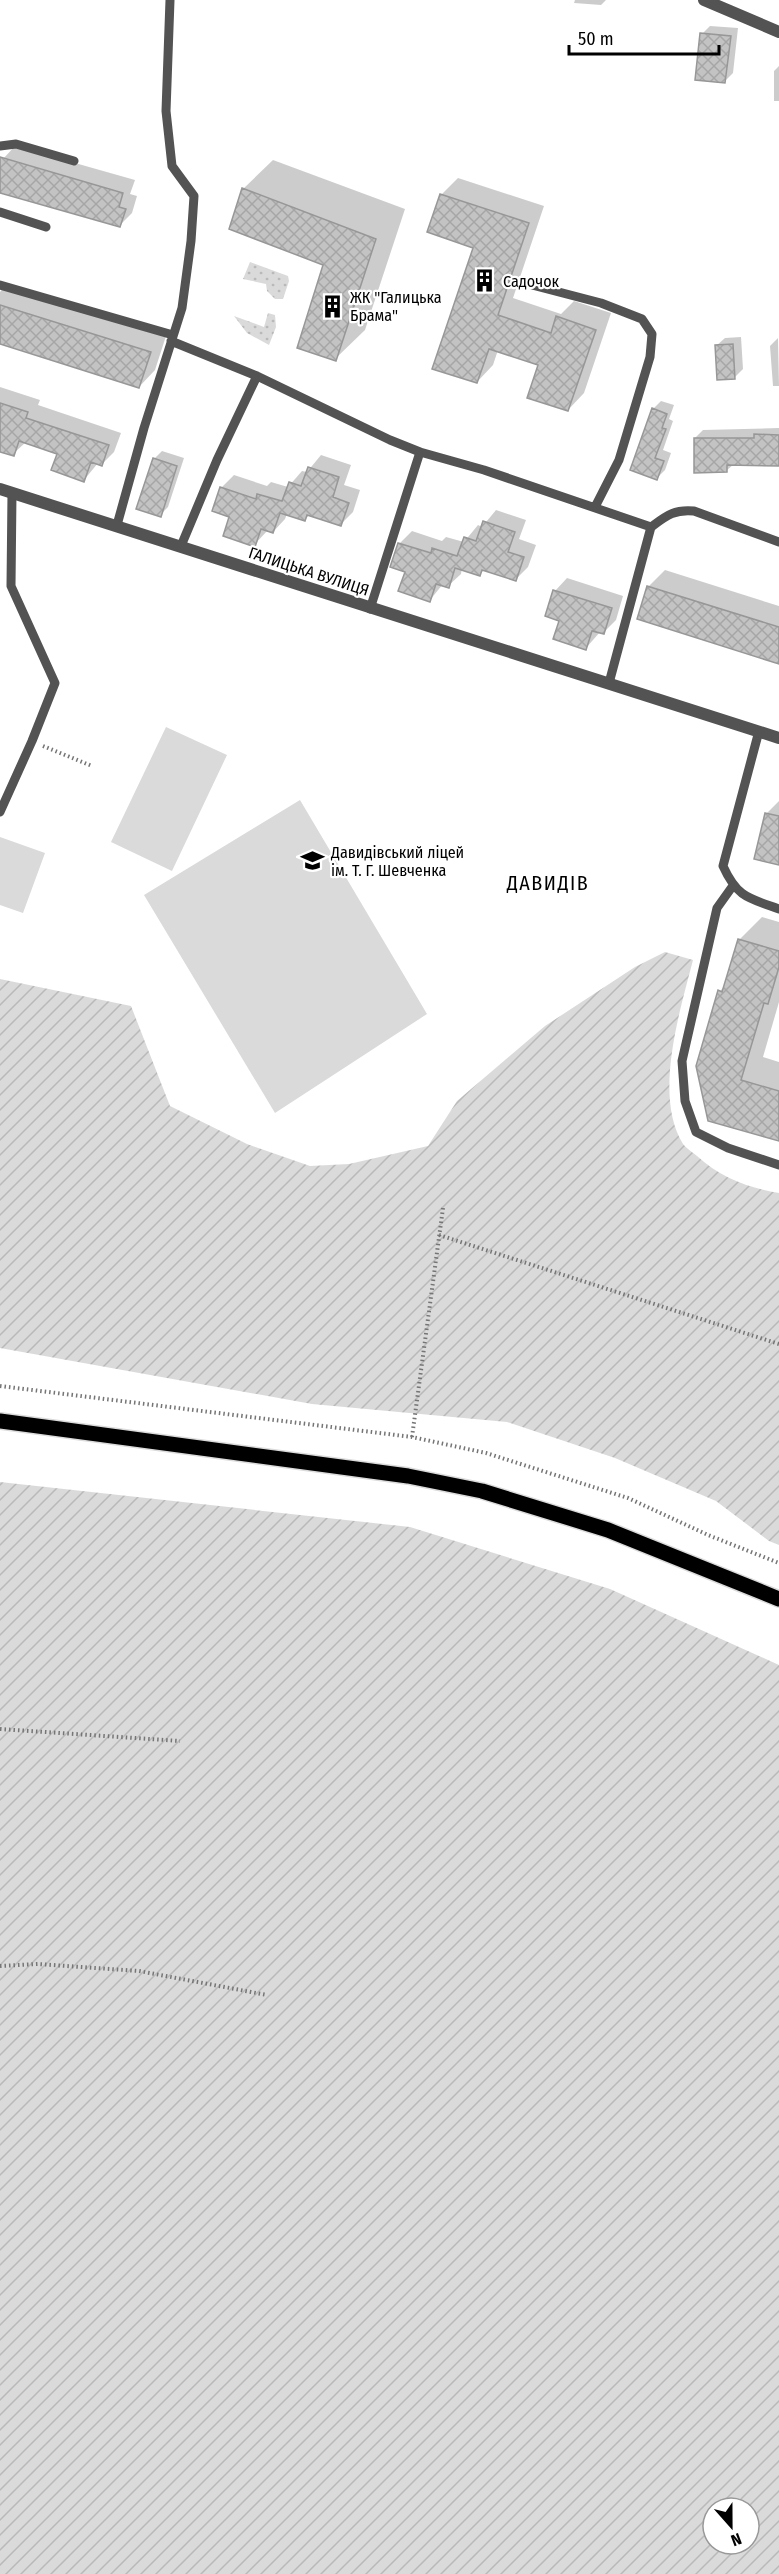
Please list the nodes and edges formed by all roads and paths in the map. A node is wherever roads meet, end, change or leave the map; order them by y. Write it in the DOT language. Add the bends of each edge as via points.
graph roads {
  1 [pos="170,0"];
  2 [pos="704,0"];
  3 [pos="779,32"];
  4 [pos="0,146"];
  5 [pos="74,161"];
  6 [pos="0,212"];
  7 [pos="46,226"];
  8 [pos="0,285"];
  9 [pos="532,285"];
  10 [pos="172,338"];
  11 [pos="257,376"];
  12 [pos="420,452"];
  13 [pos="6,491"];
  14 [pos="595,507"];
  15 [pos="117,525"];
  16 [pos="651,526"];
  17 [pos="779,542"];
  18 [pos="181,546"];
  19 [pos="370,609"];
  20 [pos="609,683"];
  21 [pos="759,731"];
  22 [pos="779,738"];
  23 [pos="32,741"];
  24 [pos="93,766"];
  25 [pos="0,812"];
  26 [pos="732,887"];
  27 [pos="779,909"];
  28 [pos="779,1165"];
  29 [pos="443,1208"];
  30 [pos="439,1235"];
  31 [pos="779,1344"];
  32 [pos="0,1386"];
  33 [pos="0,1421"];
  34 [pos="412,1437"];
  35 [pos="779,1563"];
  36 [pos="779,1599"];
  37 [pos="0,1730"];
  38 [pos="180,1741"];
  39 [pos="0,1966"];
  40 [pos="267,1995"];
  1 -- 10 [label="lane" via="166,111 172,166 194,196 182,308"];
  2 -- 3 [label="street"];
  4 -- 5 [label="lane" via="16,144"];
  6 -- 7 [label="lane"];
  8 -- 10 [label="lane"];
  9 -- 14 [label="lane" via="601,303 642,319 652,334 650,357 619,460"];
  10 -- 11 [label="lane"];
  10 -- 15 [label="lane"];
  11 -- 12 [label="lane"];
  11 -- 18 [label="lane"];
  12 -- 14 [label="lane"];
  12 -- 19 [label="lane"];
  13 -- 15 [label="street, ГАЛИЦЬКА ВУЛИЦЯ"];
  13 -- 23 [label="lane" via="11,586 55,684"];
  14 -- 16 [label="lane"];
  15 -- 18 [label="street, ГАЛИЦЬКА ВУЛИЦЯ"];
  16 -- 17 [label="lane" via="669,513 694,511"];
  16 -- 20 [label="lane"];
  18 -- 19 [label="street, ГАЛИЦЬКА ВУЛИЦЯ"];
  19 -- 20 [label="street, ГАЛИЦЬКА ВУЛИЦЯ"];
  20 -- 21 [label="street, ГАЛИЦЬКА ВУЛИЦЯ"];
  21 -- 22 [label="street, ГАЛИЦЬКА ВУЛИЦЯ"];
  21 -- 26 [label="lane" via="723,866"];
  23 -- 24 [label="path"];
  23 -- 25 [label="lane"];
  26 -- 27 [label="lane" via="750,899"];
  26 -- 28 [label="lane" via="717,909 684,1050 685,1101 696,1132 728,1148"];
  29 -- 30 [label="path"];
  30 -- 31 [label="path"];
  30 -- 34 [label="path"];
  32 -- 34 [label="path"];
  33 -- 36 [label="main road" via="408,1476 482,1491 608,1530"];
  34 -- 35 [label="path" via="486,1453 628,1498"];
  37 -- 38 [label="path"];
  39 -- 40 [label="path" via="38,1964 139,1971"];
}
